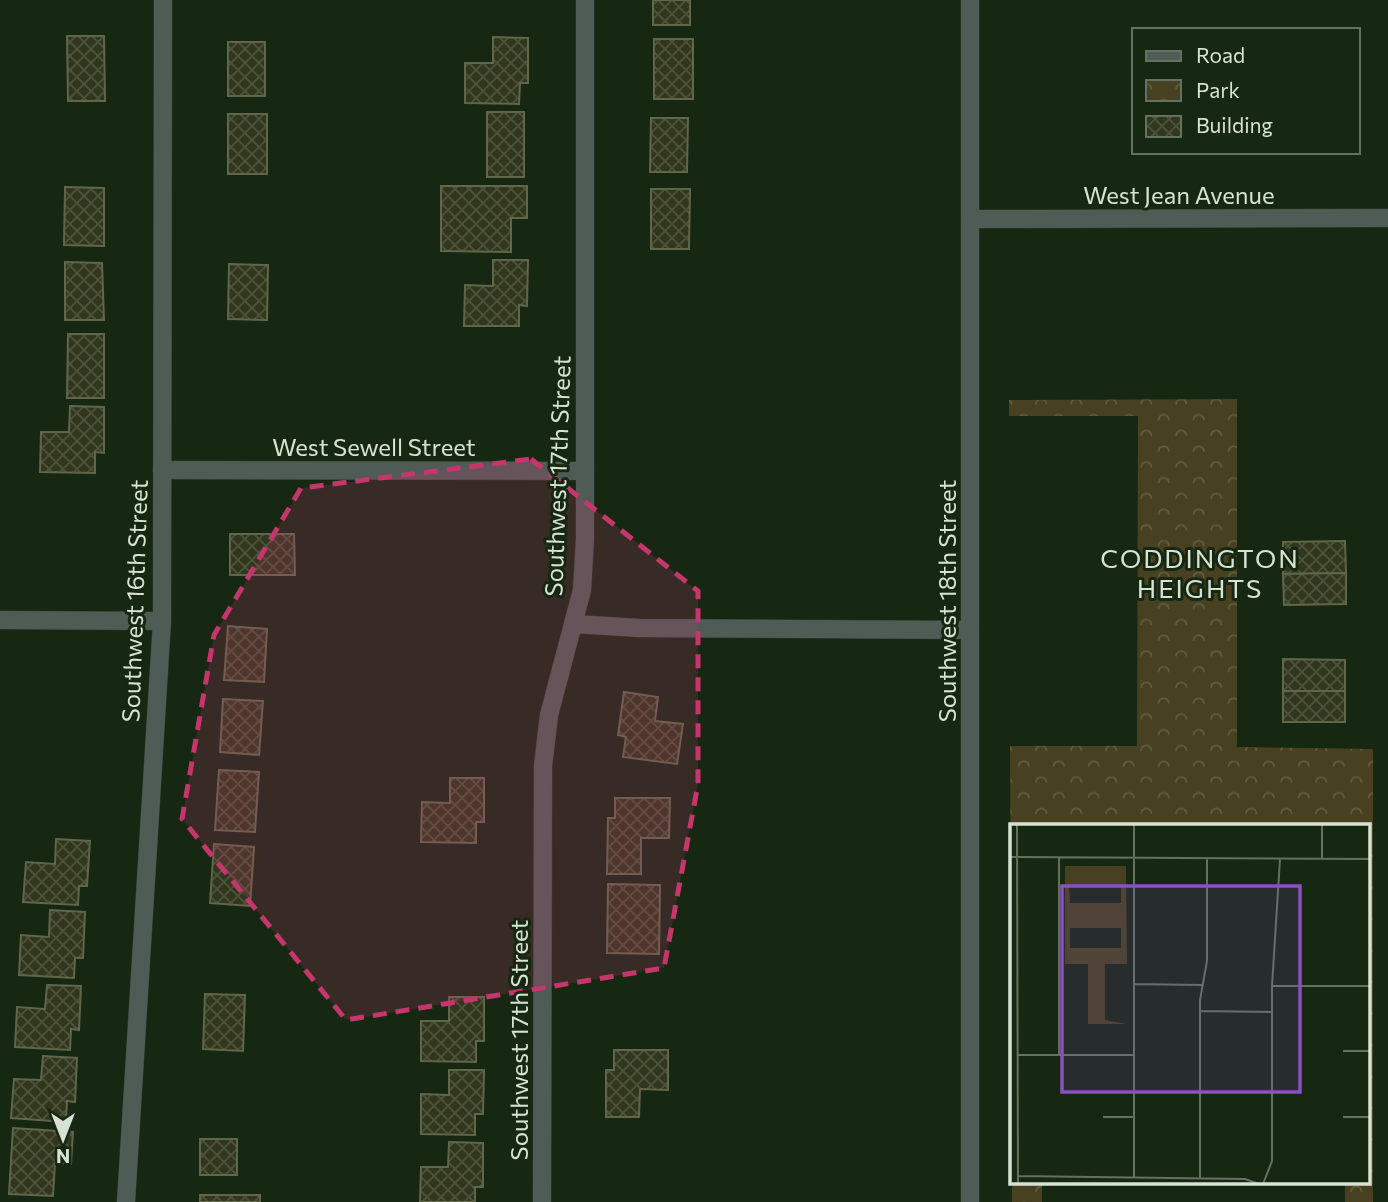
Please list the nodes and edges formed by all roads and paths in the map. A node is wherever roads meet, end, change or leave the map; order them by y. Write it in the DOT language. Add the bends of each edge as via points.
graph roads {
  1 [pos="163,0"];
  2 [pos="585,0"];
  3 [pos="970,0"];
  4 [pos="1388,218"];
  5 [pos="970,219"];
  6 [pos="162,470"];
  7 [pos="585,471"];
  8 [pos="0,620"];
  9 [pos="162,621"];
  10 [pos="574,624"];
  11 [pos="971,630"];
  12 [pos="127,1202"];
  13 [pos="542,1202"];
  14 [pos="971,1202"];
  1 -- 6 [label="street, Southwest 16th Street"];
  2 -- 7 [label="street, Southwest 17th Street"];
  3 -- 5 [label="street, Southwest 18th Street"];
  4 -- 5 [label="street, West Jean Avenue"];
  5 -- 11 [label="street, Southwest 18th Street"];
  6 -- 7 [label="street, West Sewell Street"];
  6 -- 9 [label="street, Southwest 16th Street"];
  7 -- 10 [label="street, Southwest 17th Street" via="582,590"];
  8 -- 9 [label="street"];
  9 -- 12 [label="street, Southwest 16th Street"];
  10 -- 11 [label="street"];
  10 -- 13 [label="street, Southwest 17th Street" via="549,715 542,766"];
  11 -- 14 [label="street, Southwest 18th Street"];
}
